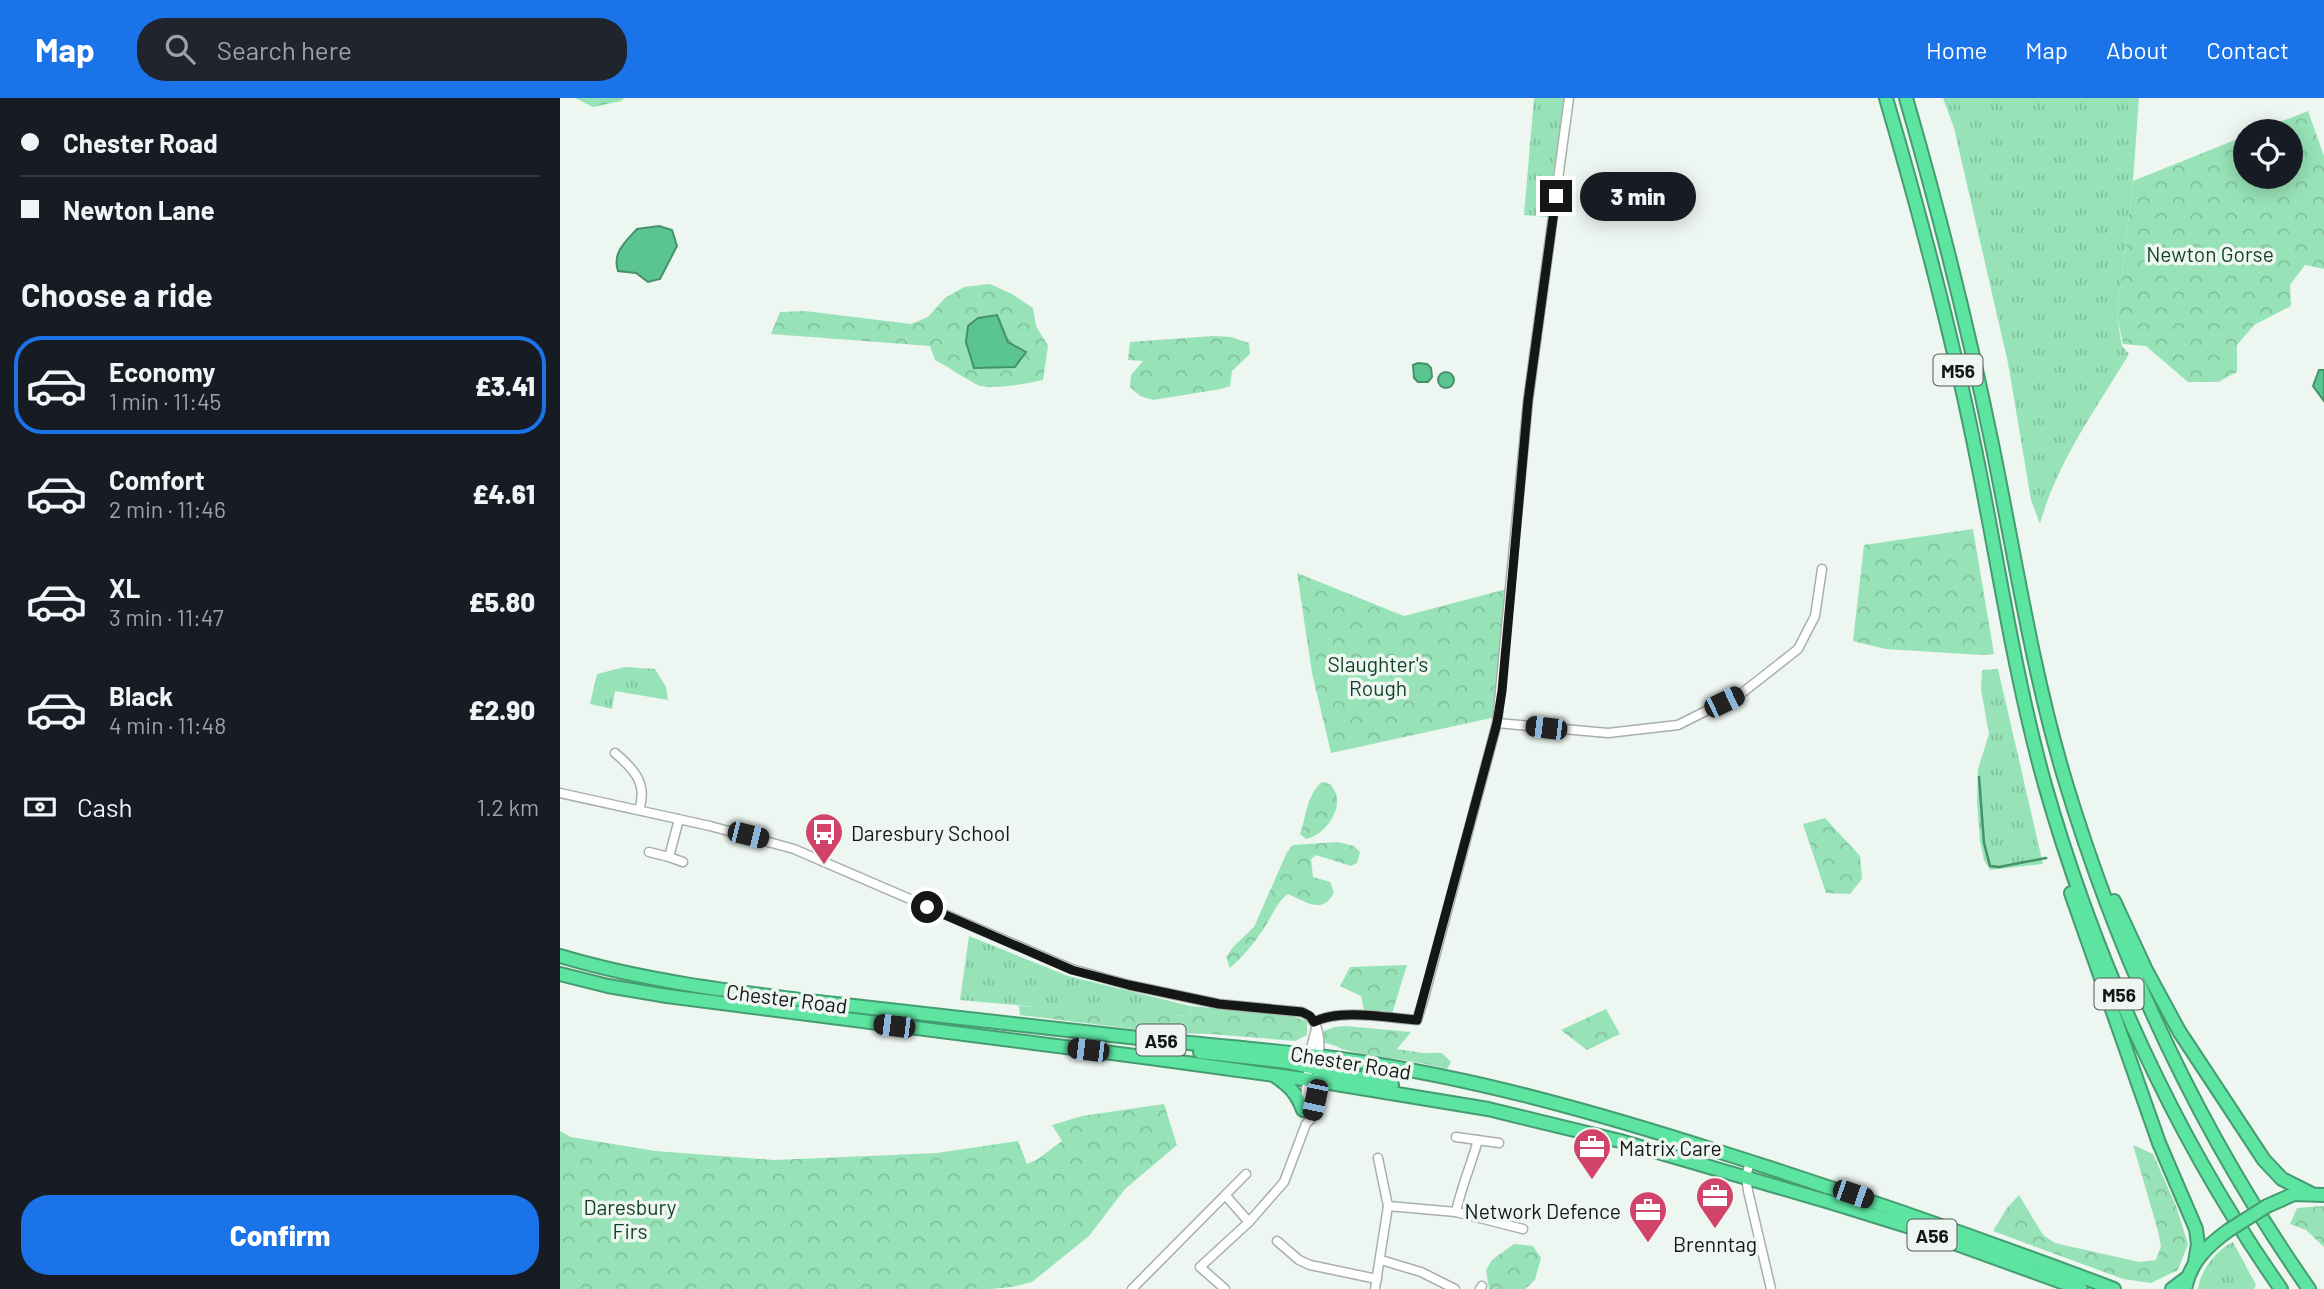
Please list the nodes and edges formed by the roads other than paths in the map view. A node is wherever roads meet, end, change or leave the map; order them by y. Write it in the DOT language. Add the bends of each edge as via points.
graph roads {
  1 [pos="1569,98"];
  2 [pos="1886,98"];
  3 [pos="1906,98"];
  4 [pos="1822,569"];
  5 [pos="1497,723"];
  6 [pos="615,753"];
  7 [pos="560,793"];
  8 [pos="639,810"];
  9 [pos="679,819"];
  10 [pos="2080,827"];
  11 [pos="2059,832"];
  12 [pos="649,852"];
  13 [pos="669,858"];
  14 [pos="683,862"];
  15 [pos="560,956"];
  16 [pos="560,974"];
  17 [pos="1315,1026"];
  18 [pos="1313,1068"];
  19 [pos="1274,1075"];
  20 [pos="1303,1110"];
  21 [pos="1306,1124"];
  22 [pos="1456,1137"];
  23 [pos="1478,1140"];
  24 [pos="1499,1143"];
  25 [pos="1378,1157"];
  26 [pos="1750,1161"];
  27 [pos="1246,1174"];
  28 [pos="1746,1177"];
  29 [pos="2309,1193"];
  30 [pos="2324,1195"];
  31 [pos="1226,1196"];
  32 [pos="1388,1206"];
  33 [pos="1456,1212"];
  34 [pos="1249,1222"];
  35 [pos="1523,1229"];
  36 [pos="1277,1241"];
  37 [pos="1381,1260"];
  38 [pos="2195,1262"];
  39 [pos="1377,1279"];
  40 [pos="2187,1283"];
  41 [pos="1132,1289"];
  42 [pos="1225,1289"];
  43 [pos="1375,1289"];
  44 [pos="1455,1289"];
  45 [pos="1771,1289"];
  46 [pos="2081,1289"];
  47 [pos="2114,1289"];
  48 [pos="2172,1289"];
  49 [pos="2281,1289"];
  50 [pos="2309,1289"];
  1 -- 5 [label="street" via="1528,401"];
  2 -- 11 [label="highway, M56" via="1951,338 2003,604"];
  3 -- 10 [label="highway, M56" via="1968,334 2046,709"];
  4 -- 5 [label="street" via="1815,616 1798,649 1742,693 1678,725 1608,733"];
  5 -- 17 [label="street, Chester Road" via="1417,1020 1342,1015 1327,1016"];
  6 -- 8 [label="street" via="637,774 642,795"];
  7 -- 8 [label="street, Chester Road"];
  8 -- 9 [label="street, Chester Road"];
  9 -- 13 [label="street"];
  9 -- 17 [label="street, Chester Road" via="793,849 1072,970 1219,1004 1302,1012"];
  10 -- 29 [label="highway" via="2179,1031 2271,1168"];
  10 -- 50 [label="highway, M56" via="2130,964 2179,1071 2236,1177"];
  11 -- 38 [label="highway" via="2081,924 2196,1229"];
  11 -- 49 [label="highway, M56" via="2095,935 2152,1068 2215,1184"];
  12 -- 13 [label="street"];
  13 -- 14 [label="street"];
  15 -- 18 [label="highway, Chester Road / A56" via="720,989 1178,1041"];
  16 -- 19 [label="highway, Chester Road / A56" via="693,1000"];
  17 -- 18 [label="street"];
  18 -- 19 [label="highway, Chester Road / A56"];
  18 -- 20 [label="street"];
  18 -- 21 [label="street" via="1311,1119"];
  18 -- 26 [label="highway, Chester Road / A56" via="1403,1069 1518,1094"];
  18 -- 28 [label="highway, Chester Road / A56" via="1559,1125"];
  19 -- 20 [label="highway" via="1298,1095"];
  20 -- 21 [label="street"];
  21 -- 34 [label="street" via="1284,1182"];
  22 -- 23 [label="street"];
  23 -- 24 [label="street"];
  23 -- 33 [label="street"];
  25 -- 32 [label="street"];
  26 -- 28 [label="street"];
  26 -- 47 [label="highway, Chester Road / A56" via="1994,1243"];
  27 -- 31 [label="street"];
  28 -- 45 [label="street"];
  28 -- 46 [label="highway, Chester Road / A56" via="1906,1226"];
  29 -- 30 [label="highway"];
  29 -- 38 [label="highway, bridge" via="2267,1206 2212,1243"];
  31 -- 34 [label="street"];
  31 -- 41 [label="street"];
  32 -- 33 [label="street"];
  32 -- 37 [label="street"];
  33 -- 35 [label="street"];
  34 -- 42 [label="street" via="1200,1267"];
  36 -- 39 [label="street" via="1310,1265"];
  37 -- 39 [label="street"];
  37 -- 44 [label="street"];
  38 -- 40 [label="highway"];
  39 -- 43 [label="street"];
  40 -- 48 [label="highway"];
}
